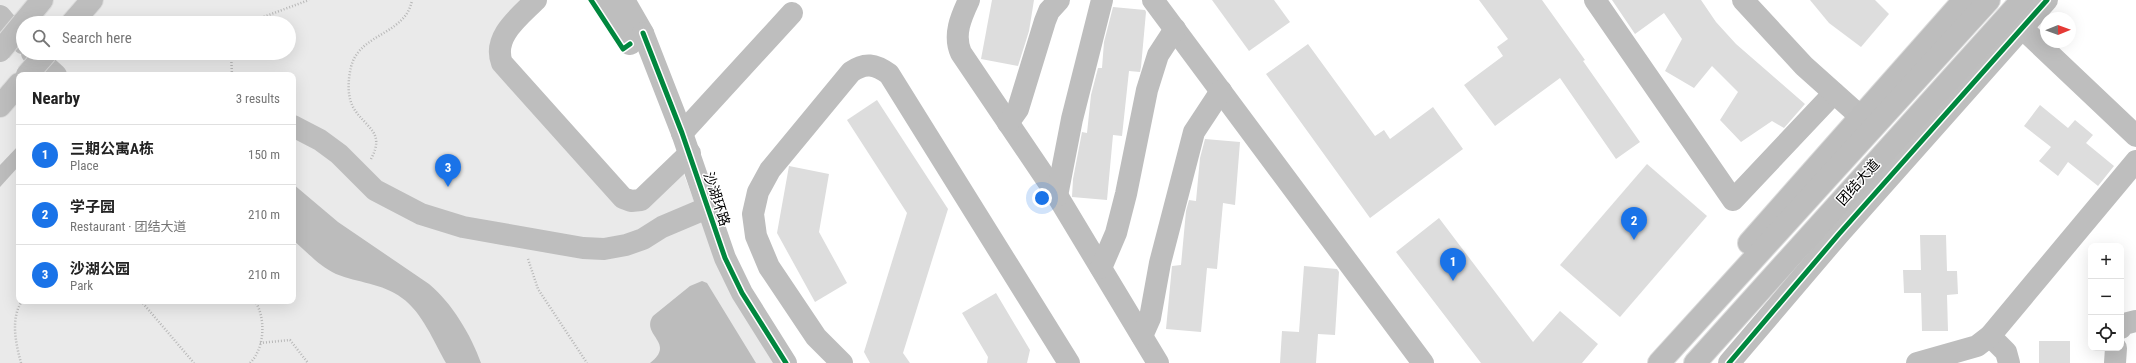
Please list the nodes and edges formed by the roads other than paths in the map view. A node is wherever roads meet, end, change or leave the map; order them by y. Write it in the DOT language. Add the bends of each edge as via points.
graph roads {
  1 [pos="42,0"];
  2 [pos="92,0"];
  3 [pos="536,0"];
  4 [pos="602,0"];
  5 [pos="624,0"];
  6 [pos="969,0"];
  7 [pos="1059,0"];
  8 [pos="1102,0"];
  9 [pos="1154,0"];
  10 [pos="1595,0"];
  11 [pos="1743,0"];
  12 [pos="1964,0"];
  13 [pos="1989,0"];
  14 [pos="2004,0"];
  15 [pos="2022,0"];
  16 [pos="2047,0"];
  17 [pos="792,13"];
  18 [pos="0,16"];
  19 [pos="29,16"];
  20 [pos="78,16"];
  21 [pos="2022,28"];
  22 [pos="1175,29"];
  23 [pos="16,32"];
  24 [pos="643,33"];
  25 [pos="16,35"];
  26 [pos="0,51"];
  27 [pos="40,60"];
  28 [pos="40,60"];
  29 [pos="30,72"];
  30 [pos="53,72"];
  31 [pos="16,87"];
  32 [pos="1221,91"];
  33 [pos="1834,93"];
  34 [pos="0,106"];
  35 [pos="1861,117"];
  36 [pos="1008,123"];
  37 [pos="296,128"];
  38 [pos="682,133"];
  39 [pos="2136,136"];
  40 [pos="690,153"];
  41 [pos="2136,162"];
  42 [pos="1057,196"];
  43 [pos="707,208"];
  44 [pos="1101,268"];
  45 [pos="2136,320"];
  46 [pos="2124,324"];
  47 [pos="1142,336"];
  48 [pos="1990,336"];
  49 [pos="2116,351"];
  50 [pos="1663,359"];
  51 [pos="786,363"];
  52 [pos="842,363"];
  53 [pos="1069,363"];
  54 [pos="1158,363"];
  55 [pos="1423,363"];
  56 [pos="1645,363"];
  57 [pos="1690,363"];
  58 [pos="1694,363"];
  59 [pos="1730,363"];
  60 [pos="1917,363"];
  61 [pos="2009,363"];
  62 [pos="2115,363"];
  1 -- 19 [label="main road"];
  2 -- 20 [label="main road"];
  3 -- 40 [label="street" via="502,38 499,51 502,63 623,198 631,201 641,200"];
  4 -- 24 [label="street" via="630,44"];
  5 -- 24 [label="street, 沙湖环路"];
  6 -- 36 [label="street" via="960,19 958,46"];
  7 -- 36 [label="street" via="1049,11 1018,109"];
  8 -- 42 [label="street" via="1072,119"];
  9 -- 22 [label="street"];
  10 -- 33 [label="street" via="1733,200"];
  11 -- 33 [label="street" via="1804,66"];
  12 -- 35 [label="main road"];
  13 -- 50 [label="main road"];
  14 -- 57 [label="main road" via="1715,318"];
  15 -- 58 [label="main road, 团结大道"];
  16 -- 21 [label="street"];
  17 -- 38 [label="street"];
  18 -- 25 [label="street"];
  21 -- 39 [label="street"];
  21 -- 59 [label="street" via="1839,234"];
  22 -- 32 [label="street"];
  22 -- 44 [label="street" via="1158,55 1147,90 1116,233"];
  23 -- 26 [label="main road, bridge"];
  24 -- 38 [label="street, 沙湖环路"];
  27 -- 30 [label="street"];
  28 -- 29 [label="main road, bridge"];
  31 -- 34 [label="main road"];
  32 -- 47 [label="street" via="1194,132 1160,263 1150,318"];
  32 -- 55 [label="street"];
  33 -- 35 [label="street"];
  35 -- 56 [label="main road" via="1658,345"];
  36 -- 42 [label="street"];
  37 -- 43 [label="street" via="339,154 375,190 434,219 463,227 583,248 615,248 643,239 662,227"];
  38 -- 40 [label="street, 沙湖环路"];
  40 -- 43 [label="street, 沙湖环路"];
  41 -- 48 [label="street"];
  42 -- 44 [label="street"];
  43 -- 51 [label="street, 沙湖环路" via="725,258 742,293"];
  44 -- 47 [label="street"];
  45 -- 46 [label="street"];
  47 -- 54 [label="street"];
  48 -- 60 [label="street" via="1978,346"];
  48 -- 61 [label="street" via="2006,352"];
  49 -- 62 [label="street"];
  52 -- 53 [label="street" via="816,337 769,267 756,236 753,214 758,192 770,170 851,72 858,67 874,65 889,74"];
}
